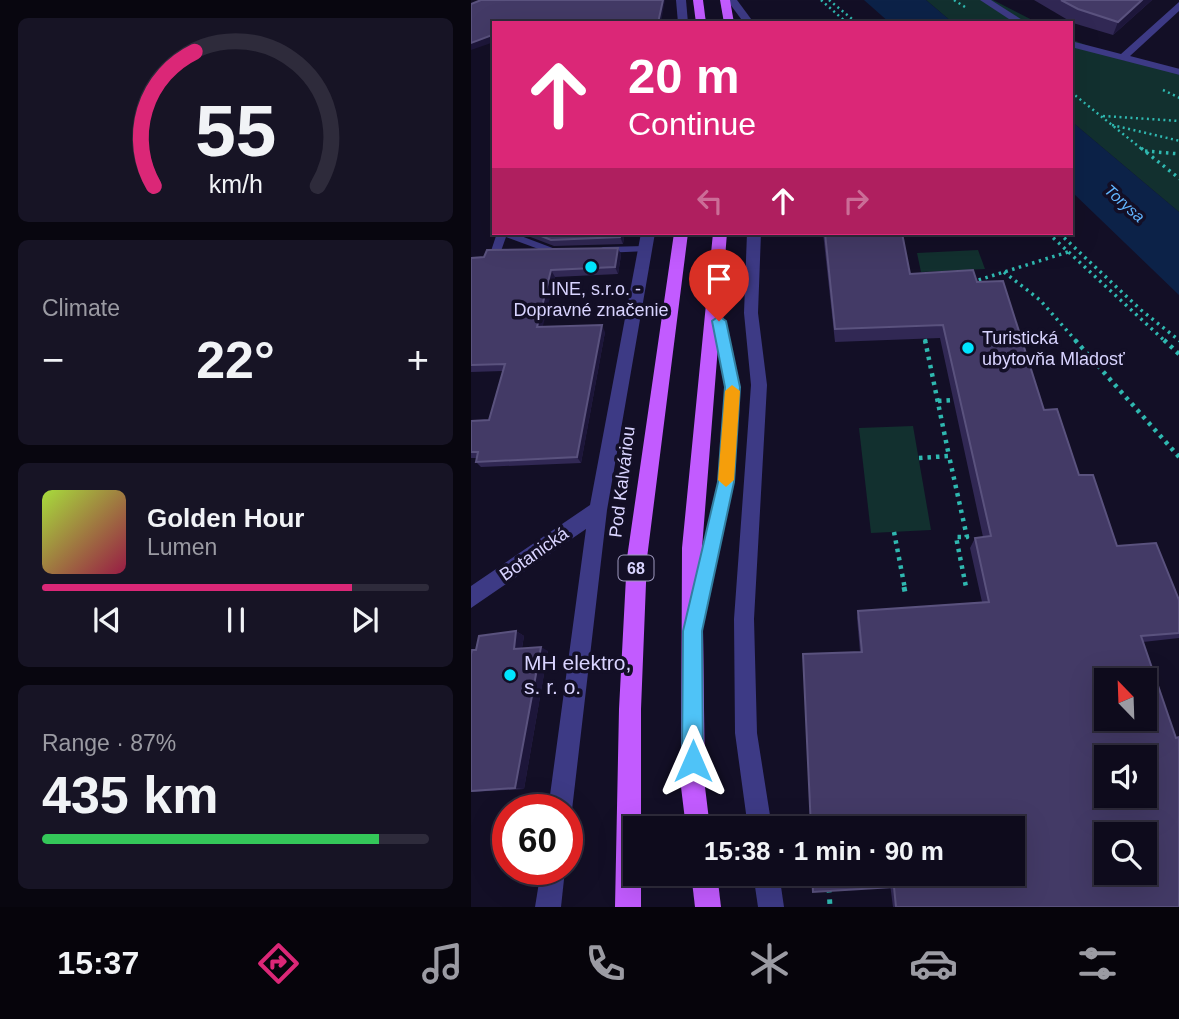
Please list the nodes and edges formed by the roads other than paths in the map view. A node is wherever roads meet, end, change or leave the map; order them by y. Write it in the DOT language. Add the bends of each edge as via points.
graph roads {
  1 [pos="681,0"];
  2 [pos="698,0"];
  3 [pos="725,0"];
  4 [pos="732,0"];
  5 [pos="985,0"];
  6 [pos="1179,4"];
  7 [pos="683,21"];
  8 [pos="701,21"];
  9 [pos="729,21"];
  10 [pos="748,21"];
  11 [pos="1019,21"];
  12 [pos="1073,45"];
  13 [pos="1122,58"];
  14 [pos="1179,72"];
  15 [pos="503,235"];
  16 [pos="509,235"];
  17 [pos="681,235"];
  18 [pos="720,235"];
  19 [pos="754,235"];
  20 [pos="646,241"];
  21 [pos="595,251"];
  22 [pos="555,252"];
  23 [pos="568,252"];
  24 [pos="714,299"];
  25 [pos="598,510"];
  26 [pos="471,598"];
  27 [pos="692,631"];
  28 [pos="562,794"];
  29 [pos="696,816"];
  30 [pos="758,816"];
  31 [pos="551,885"];
  32 [pos="706,886"];
  33 [pos="768,886"];
  34 [pos="548,907"];
  35 [pos="629,907"];
  36 [pos="708,907"];
  37 [pos="771,907"];
  1 -- 7 [label="street"];
  2 -- 8 [label="main road"];
  3 -- 9 [label="main road"];
  4 -- 10 [label="street"];
  5 -- 11 [label="street"];
  6 -- 13 [label="street"];
  12 -- 13 [label="street"];
  13 -- 14 [label="street"];
  15 -- 22 [label="lane" via="495,254"];
  16 -- 22 [label="lane"];
  17 -- 35 [label="main road, Pod Kalváriou / 68" via="637,558 630,709"];
  18 -- 24 [label="main road"];
  19 -- 30 [label="street" via="750,313 759,385 744,619 746,733"];
  20 -- 21 [label="lane"];
  20 -- 25 [label="street, Pod Kalváriou"];
  22 -- 23 [label="lane"];
  24 -- 27 [label="main road" via="692,548"];
  24 -- 27 [label="lane" via="733,387 726,482"];
  25 -- 26 [label="street, Botanická"];
  25 -- 28 [label="street, Pod Kalváriou"];
  27 -- 29 [label="main road"];
  31 -- 34 [label="street"];
  32 -- 36 [label="main road"];
  33 -- 37 [label="street"];
}
